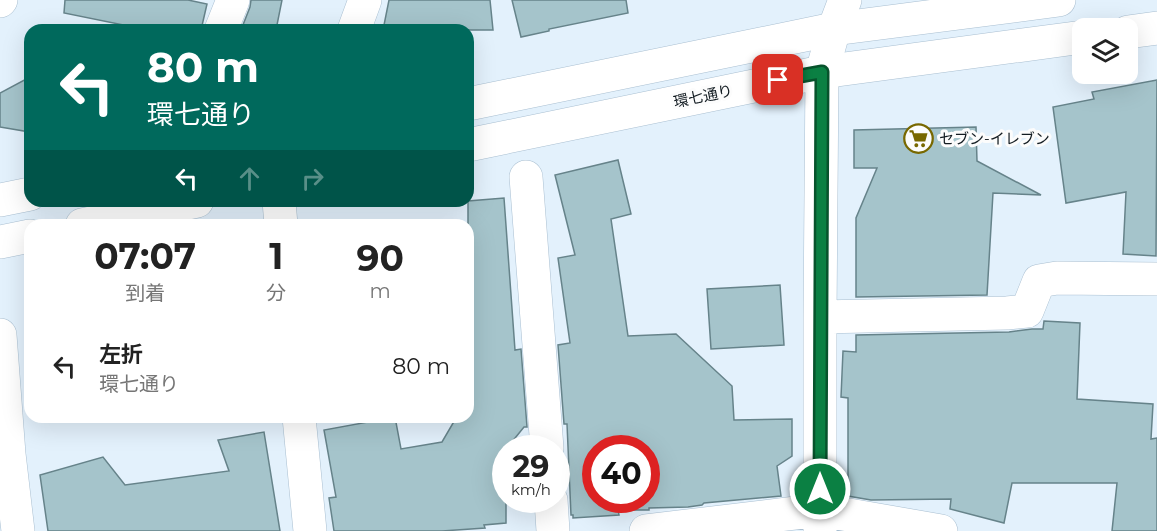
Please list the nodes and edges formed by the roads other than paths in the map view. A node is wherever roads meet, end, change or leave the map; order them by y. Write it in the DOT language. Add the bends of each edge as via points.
graph roads {
  1 [pos="233,0"];
  2 [pos="365,0"];
  3 [pos="1059,0"];
  4 [pos="839,14"];
  5 [pos="223,24"];
  6 [pos="356,24"];
  7 [pos="1157,28"];
  8 [pos="1138,31"];
  9 [pos="1072,38"];
  10 [pos="822,72"];
  11 [pos="474,103"];
  12 [pos="474,144"];
  13 [pos="526,177"];
  14 [pos="24,195"];
  15 [pos="0,200"];
  16 [pos="168,207"];
  17 [pos="111,219"];
  18 [pos="24,237"];
  19 [pos="0,242"];
  20 [pos="1157,279"];
  21 [pos="820,317"];
  22 [pos="0,335"];
  23 [pos="300,423"];
  24 [pos="546,435"];
  25 [pos="552,513"];
  26 [pos="820,520"];
  27 [pos="18,531"];
  28 [pos="309,531"];
  29 [pos="554,531"];
  30 [pos="646,531"];
  31 [pos="941,531"];
  1 -- 5 [label="main road"];
  2 -- 6 [label="main road"];
  3 -- 4 [label="main road"];
  4 -- 10 [label="main road"];
  4 -- 11 [label="main road"];
  7 -- 8 [label="main road"];
  9 -- 10 [label="main road, 環七通り"];
  10 -- 12 [label="main road, 環七通り"];
  10 -- 21 [label="main road"];
  13 -- 24 [label="main road"];
  14 -- 15 [label="main road"];
  16 -- 17 [label="main road"];
  18 -- 19 [label="main road"];
  20 -- 21 [label="main road" via="1039,281 1027,311 1007,314"];
  21 -- 26 [label="main road"];
  22 -- 27 [label="main road"];
  23 -- 28 [label="main road"];
  25 -- 29 [label="main road"];
  26 -- 30 [label="main road"];
  26 -- 31 [label="main road"];
}
